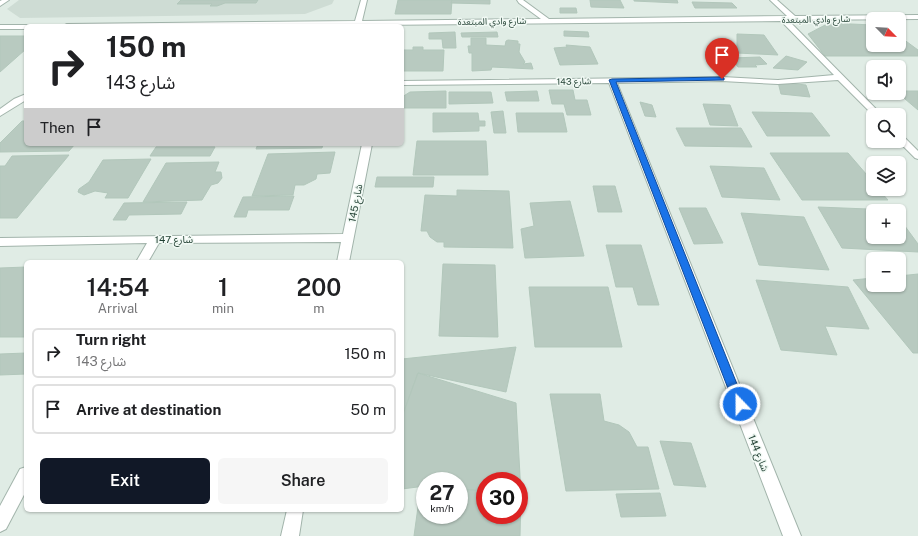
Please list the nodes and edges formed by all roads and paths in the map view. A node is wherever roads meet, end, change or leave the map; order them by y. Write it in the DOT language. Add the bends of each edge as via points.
graph roads {
  1 [pos="6,0"];
  2 [pos="364,0"];
  3 [pos="520,0"];
  4 [pos="773,0"];
  5 [pos="0,4"];
  6 [pos="918,17"];
  7 [pos="783,19"];
  8 [pos="794,19"];
  9 [pos="548,21"];
  10 [pos="358,22"];
  11 [pos="257,24"];
  12 [pos="24,26"];
  13 [pos="0,27"];
  14 [pos="841,78"];
  15 [pos="612,80"];
  16 [pos="404,83"];
  17 [pos="24,98"];
  18 [pos="871,108"];
  19 [pos="0,113"];
  20 [pos="906,144"];
  21 [pos="367,146"];
  22 [pos="918,156"];
  23 [pos="348,238"];
  24 [pos="155,239"];
  25 [pos="0,242"];
  26 [pos="143,260"];
  27 [pos="344,260"];
  28 [pos="24,480"];
  29 [pos="295,512"];
  30 [pos="0,523"];
  31 [pos="290,536"];
  32 [pos="792,536"];
  1 -- 5 [label="street"];
  2 -- 10 [label="street"];
  3 -- 9 [label="street"];
  4 -- 8 [label="street"];
  6 -- 8 [label="street, شارع وادي المبتعدة"];
  7 -- 8 [label="street, شارع وادي المبتعدة"];
  7 -- 9 [label="street, شارع وادي المبتعدة"];
  7 -- 14 [label="street"];
  9 -- 10 [label="street, شارع وادي المبتعدة"];
  10 -- 11 [label="street, شارع وادي المبتعدة"];
  12 -- 13 [label="street"];
  14 -- 15 [label="street, شارع 143" via="778,82 722,79"];
  14 -- 18 [label="street"];
  15 -- 16 [label="street, شارع 143"];
  15 -- 32 [label="street, شارع 144"];
  17 -- 19 [label="street"];
  20 -- 22 [label="street"];
  21 -- 23 [label="street, شارع 145"];
  23 -- 24 [label="street, شارع 147"];
  23 -- 27 [label="street, شارع 145"];
  24 -- 25 [label="street, شارع 147"];
  24 -- 26 [label="street"];
  28 -- 30 [label="street"];
  29 -- 31 [label="street"];
}
